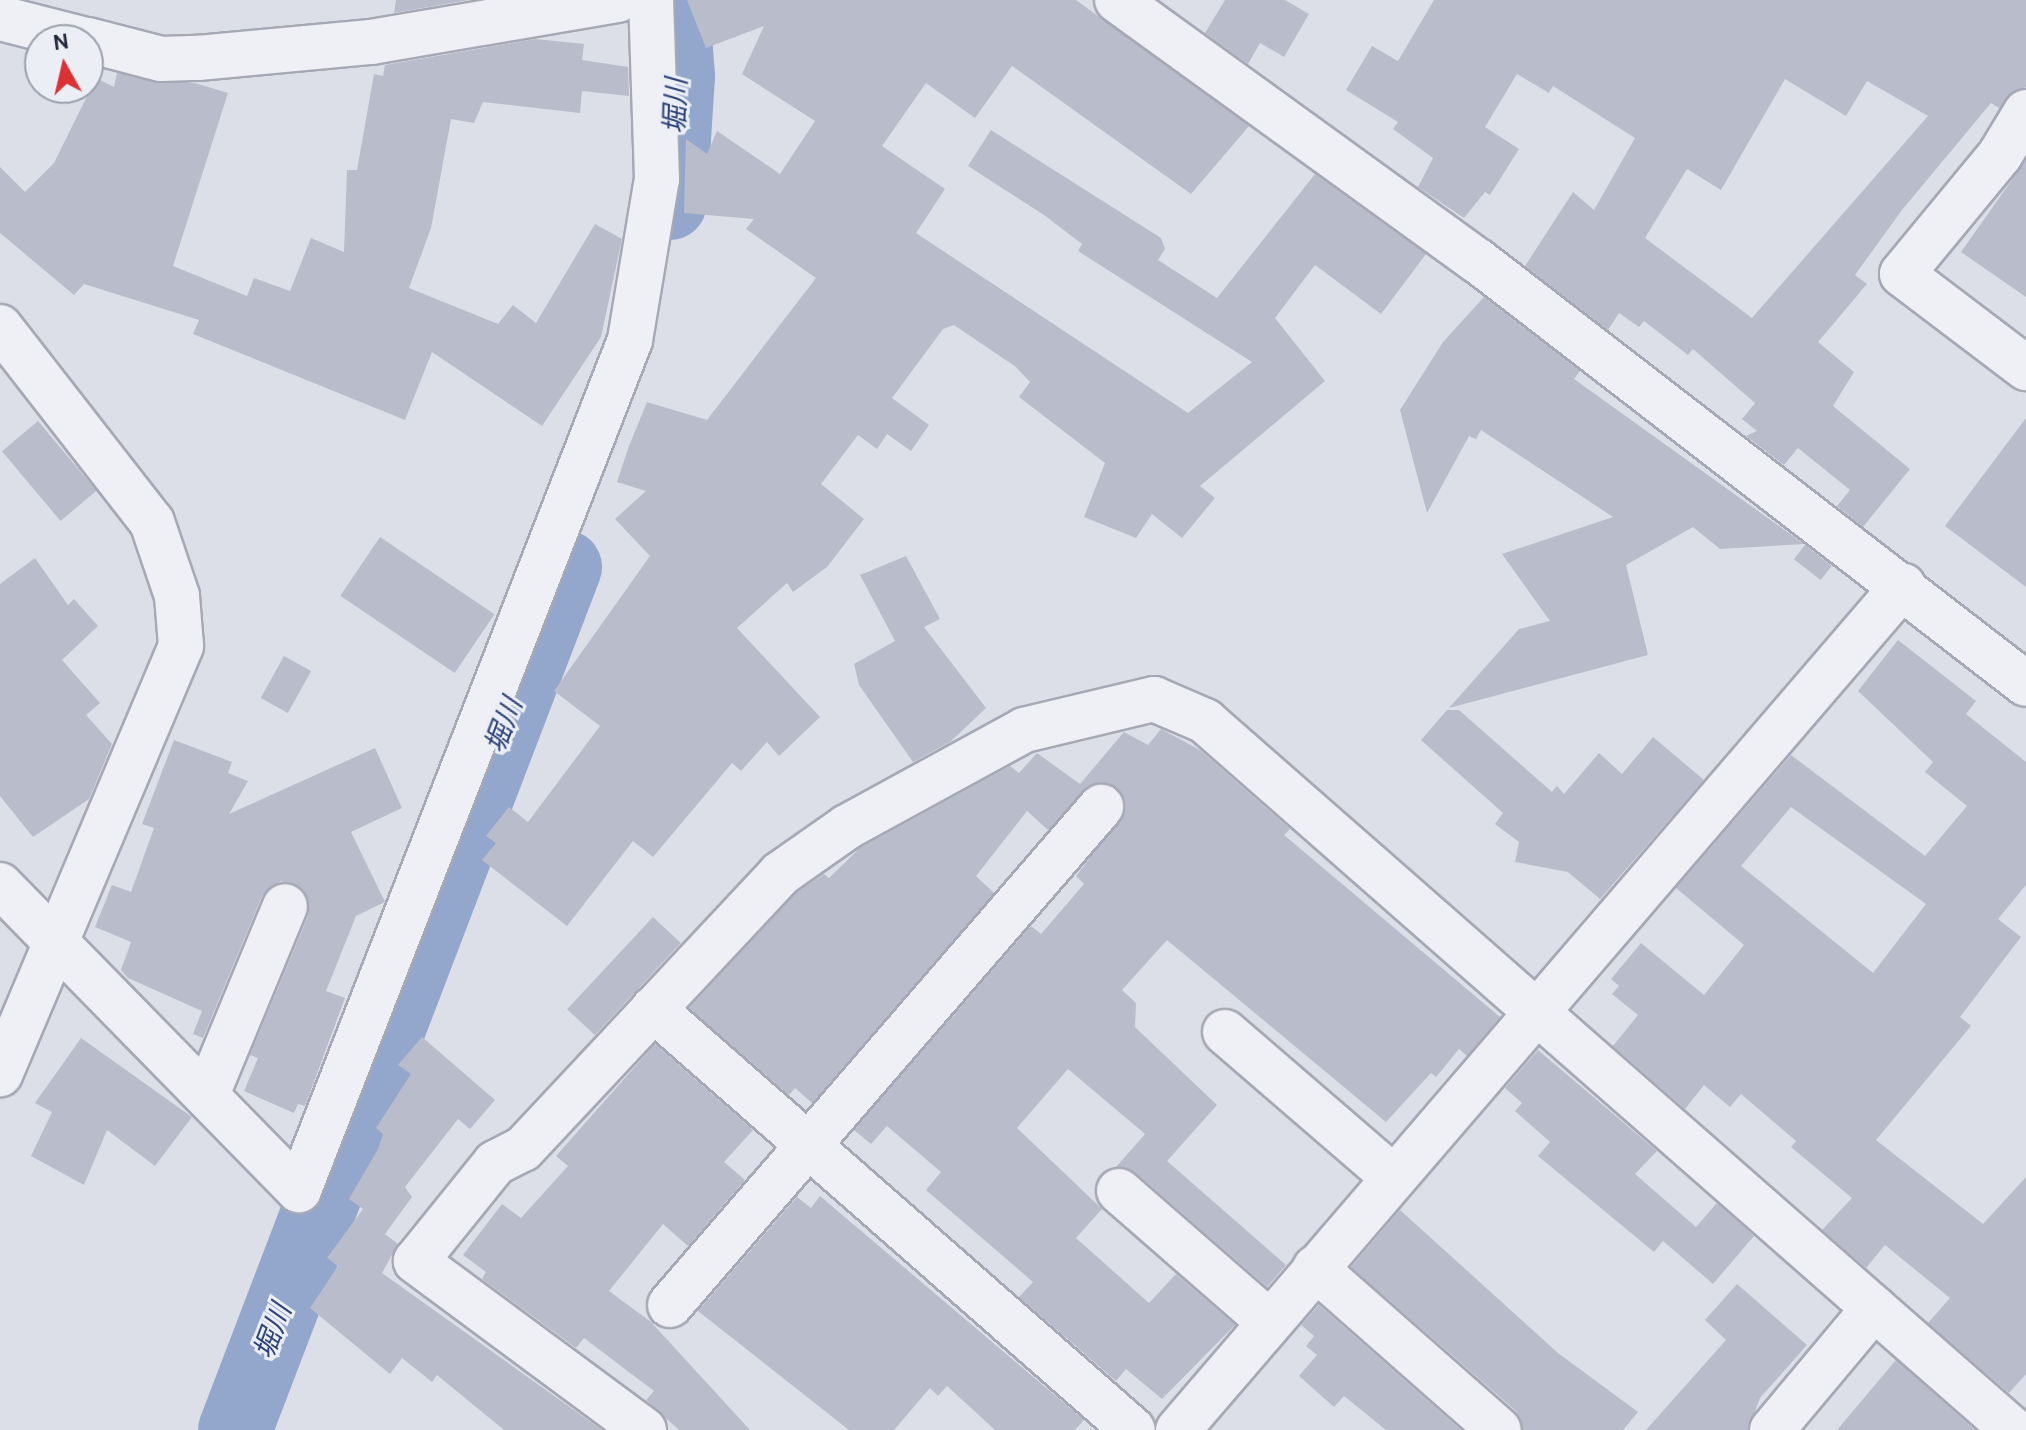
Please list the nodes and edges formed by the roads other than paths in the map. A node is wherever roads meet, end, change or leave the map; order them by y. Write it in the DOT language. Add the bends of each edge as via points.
graph roads {
  1 [pos="618,0"];
  2 [pos="651,0"];
  3 [pos="1117,0"];
  4 [pos="0,18"];
  5 [pos="24,24"];
  6 [pos="104,44"];
  7 [pos="2026,112"];
  8 [pos="0,327"];
  9 [pos="2026,368"];
  10 [pos="1903,586"];
  11 [pos="2026,684"];
  12 [pos="1101,807"];
  13 [pos="0,885"];
  14 [pos="285,906"];
  15 [pos="55,941"];
  16 [pos="653,1009"];
  17 [pos="1536,1015"];
  18 [pos="1225,1032"];
  19 [pos="0,1074"];
  20 [pos="208,1092"];
  21 [pos="806,1143"];
  22 [pos="1393,1177"];
  23 [pos="1119,1191"];
  24 [pos="1315,1268"];
  25 [pos="670,1305"];
  26 [pos="1874,1308"];
  27 [pos="1269,1322"];
  28 [pos="644,1430"];
  29 [pos="1133,1430"];
  30 [pos="1178,1430"];
  31 [pos="1499,1430"];
  32 [pos="1772,1430"];
  33 [pos="2013,1430"];
  1 -- 6 [label="street" via="371,42 198,58 161,59"];
  2 -- 20 [label="street" via="657,179 630,340 331,1124 299,1190"];
  3 -- 10 [label="street" via="1478,261"];
  4 -- 5 [label="street"];
  7 -- 9 [label="street" via="2000,155 1902,274"];
  8 -- 15 [label="street" via="152,522 177,596 181,646"];
  10 -- 11 [label="street"];
  10 -- 17 [label="street"];
  12 -- 21 [label="street"];
  13 -- 15 [label="street"];
  14 -- 20 [label="street"];
  15 -- 19 [label="street"];
  15 -- 20 [label="street"];
  16 -- 17 [label="street" via="780,874 847,827 1024,730 1154,699 1205,721"];
  16 -- 21 [label="street"];
  16 -- 28 [label="street" via="523,1149 495,1163 416,1261"];
  17 -- 22 [label="street"];
  17 -- 26 [label="street"];
  18 -- 22 [label="street"];
  21 -- 25 [label="street"];
  21 -- 29 [label="street"];
  22 -- 24 [label="street"];
  23 -- 27 [label="street"];
  24 -- 27 [label="street"];
  24 -- 31 [label="street"];
  26 -- 32 [label="street"];
  26 -- 33 [label="street"];
  27 -- 30 [label="street"];
}
